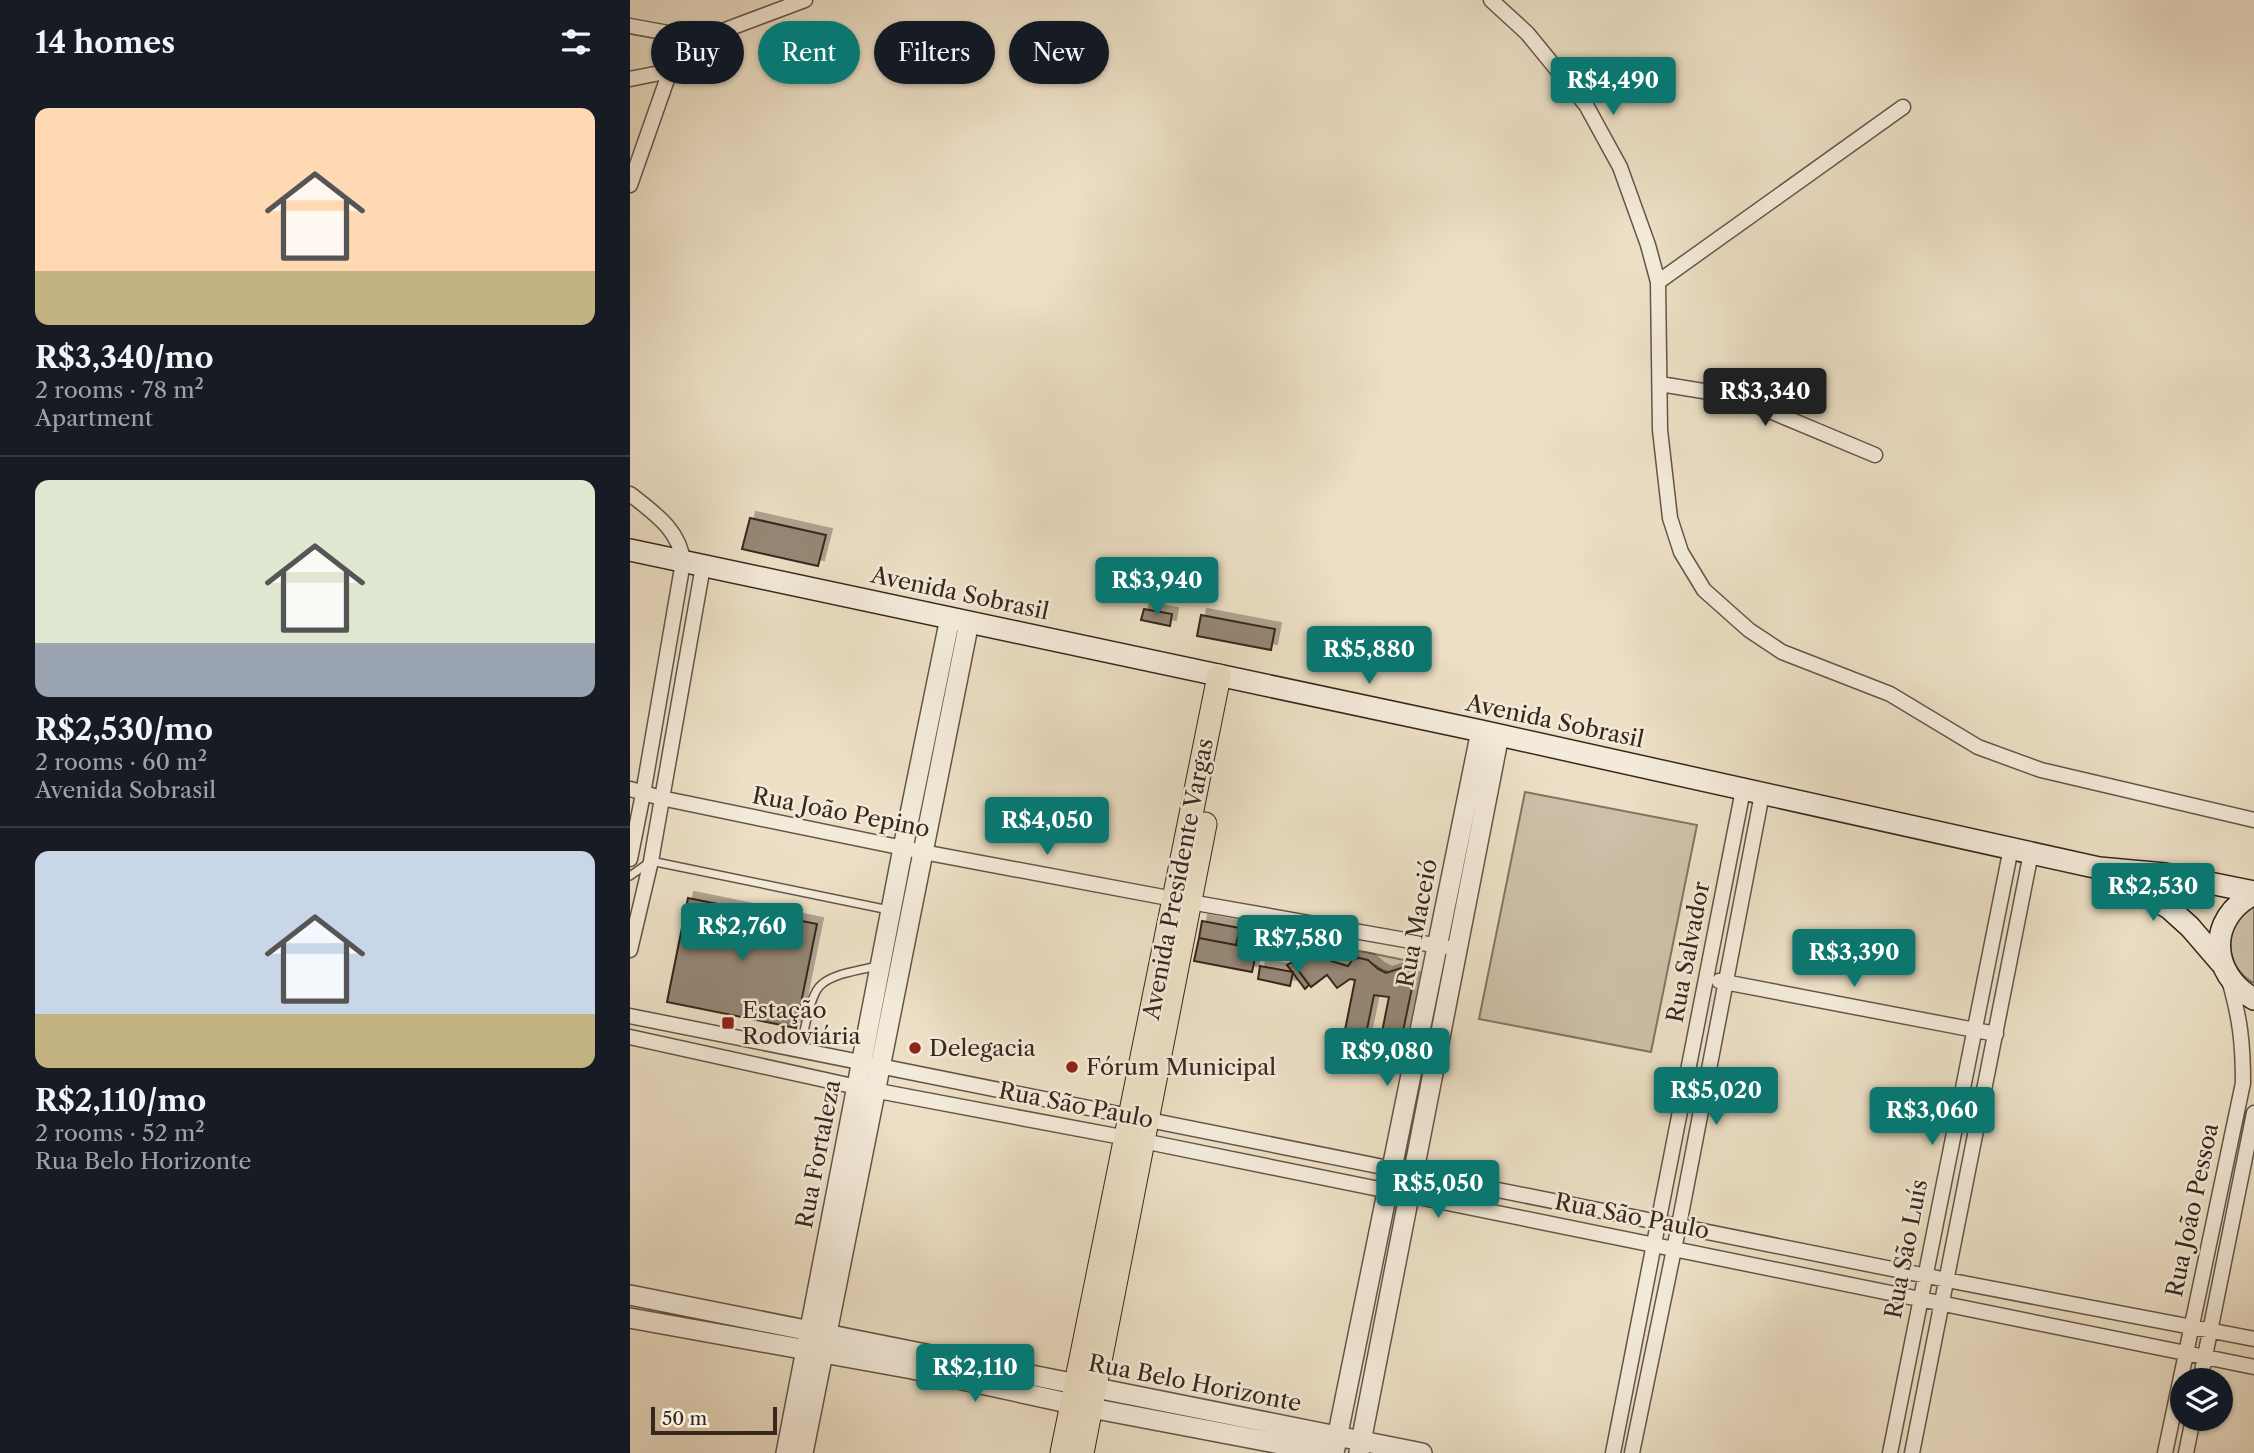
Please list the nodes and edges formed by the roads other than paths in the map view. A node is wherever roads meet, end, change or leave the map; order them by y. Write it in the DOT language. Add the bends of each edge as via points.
graph roads {
  1 [pos="805,0"];
  2 [pos="1490,0"];
  3 [pos="744,23"];
  4 [pos="630,26"];
  5 [pos="651,30"];
  6 [pos="651,75"];
  7 [pos="630,79"];
  8 [pos="665,84"];
  9 [pos="1903,107"];
  10 [pos="630,184"];
  11 [pos="1658,282"];
  12 [pos="1660,384"];
  13 [pos="1875,455"];
  14 [pos="630,494"];
  15 [pos="630,550"];
  16 [pos="693,564"];
  17 [pos="960,620"];
  18 [pos="666,664"];
  19 [pos="685,666"];
  20 [pos="1226,677"];
  21 [pos="932,705"];
  22 [pos="952,707"];
  23 [pos="1490,733"];
  24 [pos="915,787"];
  25 [pos="637,791"];
  26 [pos="936,791"];
  27 [pos="1752,792"];
  28 [pos="661,798"];
  29 [pos="2254,820"];
  30 [pos="903,848"];
  31 [pos="2021,850"];
  32 [pos="923,852"];
  33 [pos="630,859"];
  34 [pos="651,861"];
  35 [pos="2099,868"];
  36 [pos="630,876"];
  37 [pos="2254,893"];
  38 [pos="1182,901"];
  39 [pos="902,913"];
  40 [pos="1447,948"];
  41 [pos="630,950"];
  42 [pos="881,965"];
  43 [pos="2224,969"];
  44 [pos="1706,978"];
  45 [pos="1726,982"];
  46 [pos="2254,999"];
  47 [pos="873,1003"];
  48 [pos="893,1005"];
  49 [pos="630,1016"];
  50 [pos="1974,1030"];
  51 [pos="1996,1034"];
  52 [pos="630,1037"];
  53 [pos="800,1051"];
  54 [pos="861,1062"];
  55 [pos="881,1067"];
  56 [pos="1411,1075"];
  57 [pos="1431,1079"];
  58 [pos="976,1085"];
  59 [pos="866,1089"];
  60 [pos="1046,1099"];
  61 [pos="972,1109"];
  62 [pos="2254,1113"];
  63 [pos="1042,1122"];
  64 [pos="1136,1129"];
  65 [pos="1232,1136"];
  66 [pos="1672,1147"];
  67 [pos="1693,1150"];
  68 [pos="1312,1153"];
  69 [pos="1228,1158"];
  70 [pos="1391,1169"];
  71 [pos="1412,1172"];
  72 [pos="1309,1176"];
  73 [pos="2223,1177"];
  74 [pos="2240,1180"];
  75 [pos="1481,1186"];
  76 [pos="1942,1186"];
  77 [pos="1965,1189"];
  78 [pos="1386,1192"];
  79 [pos="1408,1196"];
  80 [pos="1582,1206"];
  81 [pos="1477,1209"];
  82 [pos="1657,1221"];
  83 [pos="1679,1225"];
  84 [pos="1578,1229"];
  85 [pos="1653,1243"];
  86 [pos="1774,1245"];
  87 [pos="1674,1247"];
  88 [pos="1869,1264"];
  89 [pos="1770,1268"];
  90 [pos="1924,1275"];
  91 [pos="1369,1277"];
  92 [pos="1947,1280"];
  93 [pos="1392,1281"];
  94 [pos="1864,1287"];
  95 [pos="630,1295"];
  96 [pos="1919,1299"];
  97 [pos="1942,1304"];
  98 [pos="728,1315"];
  99 [pos="630,1318"];
  100 [pos="2190,1326"];
  101 [pos="1637,1330"];
  102 [pos="2210,1330"];
  103 [pos="1657,1333"];
  104 [pos="724,1335"];
  105 [pos="2254,1339"];
  106 [pos="816,1342"];
  107 [pos="2185,1352"];
  108 [pos="1354,1353"];
  109 [pos="2205,1356"];
  110 [pos="1377,1357"];
  111 [pos="2254,1367"];
  112 [pos="2203,1368"];
  113 [pos="1083,1396"];
  114 [pos="2191,1431"];
  115 [pos="796,1447"];
  116 [pos="1333,1447"];
  117 [pos="1360,1447"];
  118 [pos="1062,1453"];
  119 [pos="1082,1453"];
  120 [pos="1422,1453"];
  121 [pos="1613,1453"];
  122 [pos="1632,1453"];
  123 [pos="1890,1453"];
  124 [pos="1896,1453"];
  125 [pos="1912,1453"];
  126 [pos="2165,1453"];
  127 [pos="2186,1453"];
  1 -- 3 [label="street"];
  2 -- 11 [label="street" via="1527,33 1586,105 1620,167"];
  4 -- 5 [label="street"];
  6 -- 7 [label="street"];
  8 -- 10 [label="street"];
  9 -- 11 [label="street"];
  11 -- 12 [label="street"];
  12 -- 13 [label="street" via="1734,396"];
  12 -- 29 [label="street" via="1670,518 1681,552 1704,590 1749,630 1782,652 1890,694 1978,747 2041,770"];
  14 -- 16 [label="street" via="661,518"];
  15 -- 16 [label="main road, Avenida Sobrasil"];
  16 -- 17 [label="main road, Avenida Sobrasil"];
  16 -- 18 [label="street"];
  16 -- 19 [label="street"];
  17 -- 20 [label="main road, Avenida Sobrasil"];
  17 -- 21 [label="street, Rua Fortaleza"];
  17 -- 22 [label="street, Rua Fortaleza"];
  18 -- 19 [label="street"];
  18 -- 25 [label="street"];
  19 -- 28 [label="street"];
  20 -- 23 [label="main road, Avenida Sobrasil"];
  20 -- 38 [label="main road, Avenida Presidente Vargas"];
  21 -- 22 [label="street"];
  21 -- 24 [label="street, Rua Fortaleza"];
  22 -- 26 [label="street, Rua Fortaleza"];
  23 -- 27 [label="main road, Avenida Sobrasil"];
  23 -- 40 [label="street, Rua Maceió"];
  24 -- 26 [label="street"];
  24 -- 30 [label="street, Rua Fortaleza"];
  25 -- 28 [label="street, Rua João Pepino"];
  25 -- 33 [label="street"];
  26 -- 32 [label="street, Rua Fortaleza"];
  27 -- 31 [label="main road, Avenida Sobrasil"];
  27 -- 44 [label="street, Rua Salvador"];
  27 -- 45 [label="street, Rua Salvador"];
  28 -- 30 [label="street, Rua João Pepino"];
  28 -- 34 [label="street"];
  30 -- 32 [label="street, Rua João Pepino"];
  30 -- 39 [label="street, Rua Fortaleza"];
  31 -- 35 [label="main road, Avenida Sobrasil"];
  31 -- 50 [label="street, Rua São Luís"];
  31 -- 51 [label="street, Rua São Luís"];
  32 -- 38 [label="street, Rua João Pepino"];
  32 -- 39 [label="street, Rua Fortaleza"];
  34 -- 36 [label="lane"];
  34 -- 39 [label="lane"];
  34 -- 41 [label="street"];
  35 -- 37 [label="main road, Avenida Sobrasil" via="2165,874"];
  35 -- 43 [label="main road, Avenida Sobrasil" via="2169,908"];
  37 -- 43 [label="main road" via="2226,919 2219,948"];
  38 -- 40 [label="street, Rua João Pepino"];
  38 -- 64 [label="main road, Avenida Presidente Vargas"];
  39 -- 42 [label="street, Rua Fortaleza"];
  39 -- 48 [label="street, Rua Fortaleza"];
  40 -- 56 [label="street, Rua Maceió"];
  40 -- 57 [label="street, Rua Maceió"];
  42 -- 47 [label="street, Rua Fortaleza"];
  42 -- 53 [label="lane" via="820,985"];
  43 -- 46 [label="main road, Avenida Sobrasil" via="2238,990"];
  43 -- 73 [label="street, Rua João Pessoa" via="2239,1013 2243,1083"];
  44 -- 45 [label="street"];
  44 -- 66 [label="street, Rua Salvador"];
  45 -- 50 [label="street"];
  45 -- 67 [label="street, Rua Salvador"];
  47 -- 48 [label="street"];
  47 -- 54 [label="street, Rua Fortaleza"];
  48 -- 55 [label="street, Rua Fortaleza"];
  49 -- 53 [label="street, Rua São Paulo"];
  50 -- 51 [label="street"];
  50 -- 76 [label="street, Rua São Luís"];
  51 -- 77 [label="street, Rua São Luís"];
  52 -- 59 [label="street, Rua São Paulo"];
  53 -- 54 [label="street, Rua São Paulo"];
  54 -- 55 [label="street, Rua São Paulo"];
  54 -- 59 [label="street, Rua Fortaleza"];
  55 -- 58 [label="street, Rua São Paulo"];
  55 -- 59 [label="street, Rua Fortaleza"];
  56 -- 57 [label="street"];
  56 -- 70 [label="street, Rua Maceió"];
  57 -- 71 [label="street, Rua Maceió"];
  58 -- 60 [label="street, Rua São Paulo"];
  58 -- 61 [label="street"];
  59 -- 61 [label="street, Rua São Paulo"];
  59 -- 106 [label="street, Rua Fortaleza"];
  60 -- 63 [label="street"];
  60 -- 64 [label="street, Rua São Paulo"];
  61 -- 63 [label="street, Rua São Paulo"];
  62 -- 74 [label="street, Rua João Pessoa"];
  63 -- 64 [label="street, Rua São Paulo"];
  64 -- 65 [label="street, Rua São Paulo"];
  64 -- 69 [label="street, Rua São Paulo"];
  64 -- 113 [label="main road, Avenida Presidente Vargas"];
  65 -- 68 [label="street, Rua São Paulo"];
  65 -- 69 [label="street"];
  66 -- 67 [label="street"];
  66 -- 82 [label="street, Rua Salvador"];
  67 -- 83 [label="street, Rua Salvador"];
  68 -- 70 [label="street, Rua São Paulo"];
  68 -- 72 [label="street"];
  69 -- 72 [label="street, Rua São Paulo"];
  70 -- 71 [label="street, Rua São Paulo"];
  70 -- 78 [label="street, Rua Maceió"];
  71 -- 75 [label="street, Rua São Paulo"];
  71 -- 79 [label="street, Rua Maceió"];
  72 -- 78 [label="street, Rua São Paulo"];
  73 -- 74 [label="street"];
  73 -- 100 [label="street, Rua João Pessoa"];
  74 -- 102 [label="street, Rua João Pessoa"];
  75 -- 80 [label="street, Rua São Paulo"];
  75 -- 81 [label="street"];
  76 -- 77 [label="street"];
  76 -- 90 [label="street, Rua São Luís"];
  77 -- 92 [label="street, Rua São Luís"];
  78 -- 79 [label="street, Rua São Paulo"];
  78 -- 91 [label="street, Rua Maceió"];
  79 -- 81 [label="street, Rua São Paulo"];
  79 -- 93 [label="street, Rua Maceió"];
  80 -- 82 [label="street, Rua São Paulo"];
  80 -- 84 [label="street"];
  81 -- 84 [label="street, Rua São Paulo"];
  82 -- 83 [label="street, Rua São Paulo"];
  82 -- 85 [label="street, Rua Salvador"];
  83 -- 86 [label="street, Rua São Paulo"];
  83 -- 87 [label="street, Rua Salvador"];
  84 -- 85 [label="street, Rua São Paulo"];
  85 -- 87 [label="street, Rua São Paulo"];
  85 -- 101 [label="street, Rua Salvador"];
  86 -- 88 [label="street, Rua São Paulo"];
  86 -- 89 [label="street"];
  87 -- 89 [label="street, Rua São Paulo"];
  87 -- 103 [label="street, Rua Salvador"];
  88 -- 90 [label="street, Rua São Paulo"];
  88 -- 94 [label="street"];
  89 -- 94 [label="street, Rua São Paulo"];
  90 -- 92 [label="street, Rua São Paulo"];
  90 -- 96 [label="street, Rua São Luís"];
  91 -- 93 [label="street"];
  91 -- 108 [label="street, Rua Maceió"];
  92 -- 97 [label="street, Rua São Luís"];
  92 -- 100 [label="street, Rua São Paulo"];
  93 -- 110 [label="street, Rua Maceió"];
  94 -- 96 [label="street, Rua São Paulo"];
  95 -- 98 [label="street, Rua Belo Horizonte"];
  96 -- 97 [label="street, Rua São Paulo"];
  96 -- 123 [label="street, Rua São Luís"];
  97 -- 107 [label="street, Rua São Paulo"];
  97 -- 125 [label="street, Rua São Luís"];
  98 -- 104 [label="street"];
  98 -- 106 [label="street, Rua Belo Horizonte"];
  99 -- 104 [label="street, Rua Belo Horizonte"];
  100 -- 102 [label="street, Rua São Paulo"];
  100 -- 107 [label="street, Rua João Pessoa"];
  101 -- 103 [label="street"];
  101 -- 121 [label="street, Rua Salvador"];
  102 -- 105 [label="street, Rua São Paulo"];
  102 -- 109 [label="street, Rua João Pessoa"];
  103 -- 122 [label="street, Rua Salvador"];
  104 -- 106 [label="street, Rua Belo Horizonte"];
  106 -- 113 [label="street, Rua Belo Horizonte"];
  106 -- 115 [label="street, Rua Fortaleza"];
  107 -- 109 [label="street, Rua São Paulo"];
  107 -- 126 [label="street, Rua João Pessoa"];
  108 -- 110 [label="street"];
  108 -- 116 [label="street, Rua Maceió"];
  109 -- 111 [label="street, Rua São Paulo"];
  109 -- 112 [label="street, Rua João Pessoa"];
  110 -- 117 [label="street, Rua Maceió"];
  113 -- 116 [label="street, Rua Belo Horizonte"];
  113 -- 118 [label="main road, Avenida Presidente Vargas"];
  113 -- 119 [label="main road, Avenida Presidente Vargas"];
  114 -- 127 [label="street"];
  116 -- 117 [label="street, Rua Belo Horizonte"];
  117 -- 120 [label="street, Rua Belo Horizonte"];
  123 -- 124 [label="street"];
}
